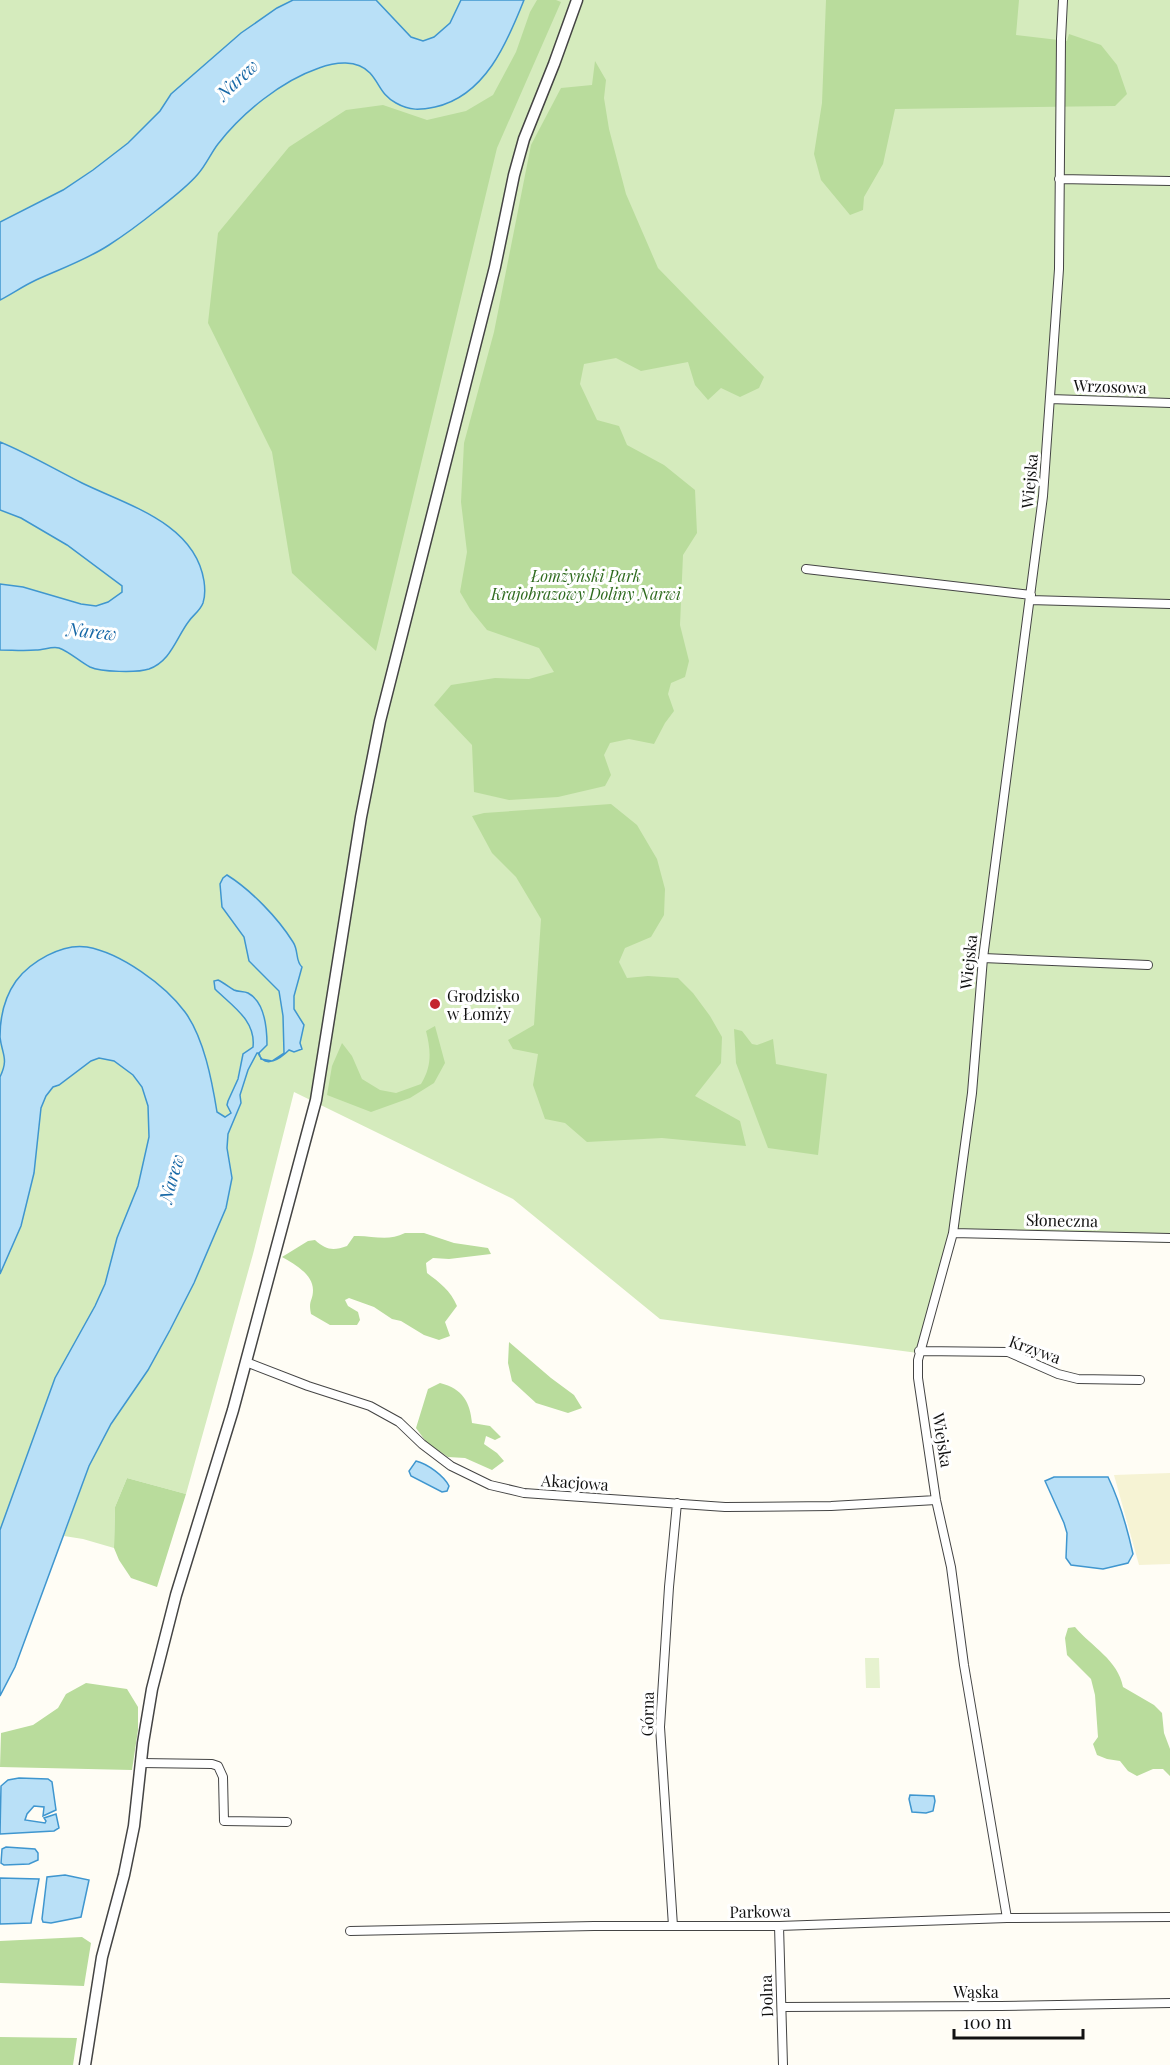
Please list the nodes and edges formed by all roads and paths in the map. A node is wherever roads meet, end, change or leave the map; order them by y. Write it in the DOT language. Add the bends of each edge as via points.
graph roads {
  1 [pos="577,0"];
  2 [pos="1064,0"];
  3 [pos="1059,179"];
  4 [pos="1170,181"];
  5 [pos="1050,399"];
  6 [pos="1170,403"];
  7 [pos="806,569"];
  8 [pos="1030,597"];
  9 [pos="1170,604"];
  10 [pos="983,958"];
  11 [pos="1148,965"];
  12 [pos="953,1233"];
  13 [pos="1170,1238"];
  14 [pos="919,1351"];
  15 [pos="246,1362"];
  16 [pos="1140,1380"];
  17 [pos="936,1500"];
  18 [pos="677,1503"];
  19 [pos="141,1763"];
  20 [pos="287,1822"];
  21 [pos="1170,1917"];
  22 [pos="1007,1918"];
  23 [pos="674,1926"];
  24 [pos="779,1926"];
  25 [pos="350,1931"];
  26 [pos="1170,2003"];
  27 [pos="782,2007"];
  28 [pos="85,2065"];
  29 [pos="783,2065"];
  1 -- 15 [label="street" via="514,175 495,267 380,721 316,1100"];
  2 -- 3 [label="street, Wiejska"];
  3 -- 4 [label="street"];
  3 -- 5 [label="street, Wiejska" via="1059,269"];
  5 -- 6 [label="street, Wrzosowa"];
  5 -- 8 [label="street, Wiejska"];
  7 -- 8 [label="street"];
  8 -- 9 [label="street"];
  8 -- 10 [label="street, Wiejska"];
  10 -- 11 [label="street"];
  10 -- 12 [label="street, Wiejska" via="972,1093"];
  12 -- 13 [label="street, Słoneczna"];
  12 -- 14 [label="street, Wiejska"];
  14 -- 16 [label="street, Krzywa" via="1008,1352 1078,1379"];
  14 -- 17 [label="street, Wiejska" via="918,1378"];
  15 -- 18 [label="street, Akacjowa" via="387,1414 436,1456 490,1485 524,1493"];
  15 -- 19 [label="street" via="176,1595 152,1689"];
  17 -- 18 [label="street, Akacjowa" via="831,1506 725,1507"];
  17 -- 22 [label="street, Wiejska" via="951,1567"];
  18 -- 23 [label="street, Górna" via="660,1727"];
  19 -- 20 [label="street" via="218,1766 223,1777 224,1821"];
  19 -- 28 [label="street" via="134,1826 102,1957"];
  21 -- 22 [label="street, Parkowa"];
  22 -- 24 [label="street, Parkowa"];
  23 -- 24 [label="street, Parkowa"];
  23 -- 25 [label="street, Parkowa"];
  24 -- 27 [label="street, Dolna"];
  26 -- 27 [label="street, Wąska"];
  27 -- 29 [label="street, Dolna"];
}
